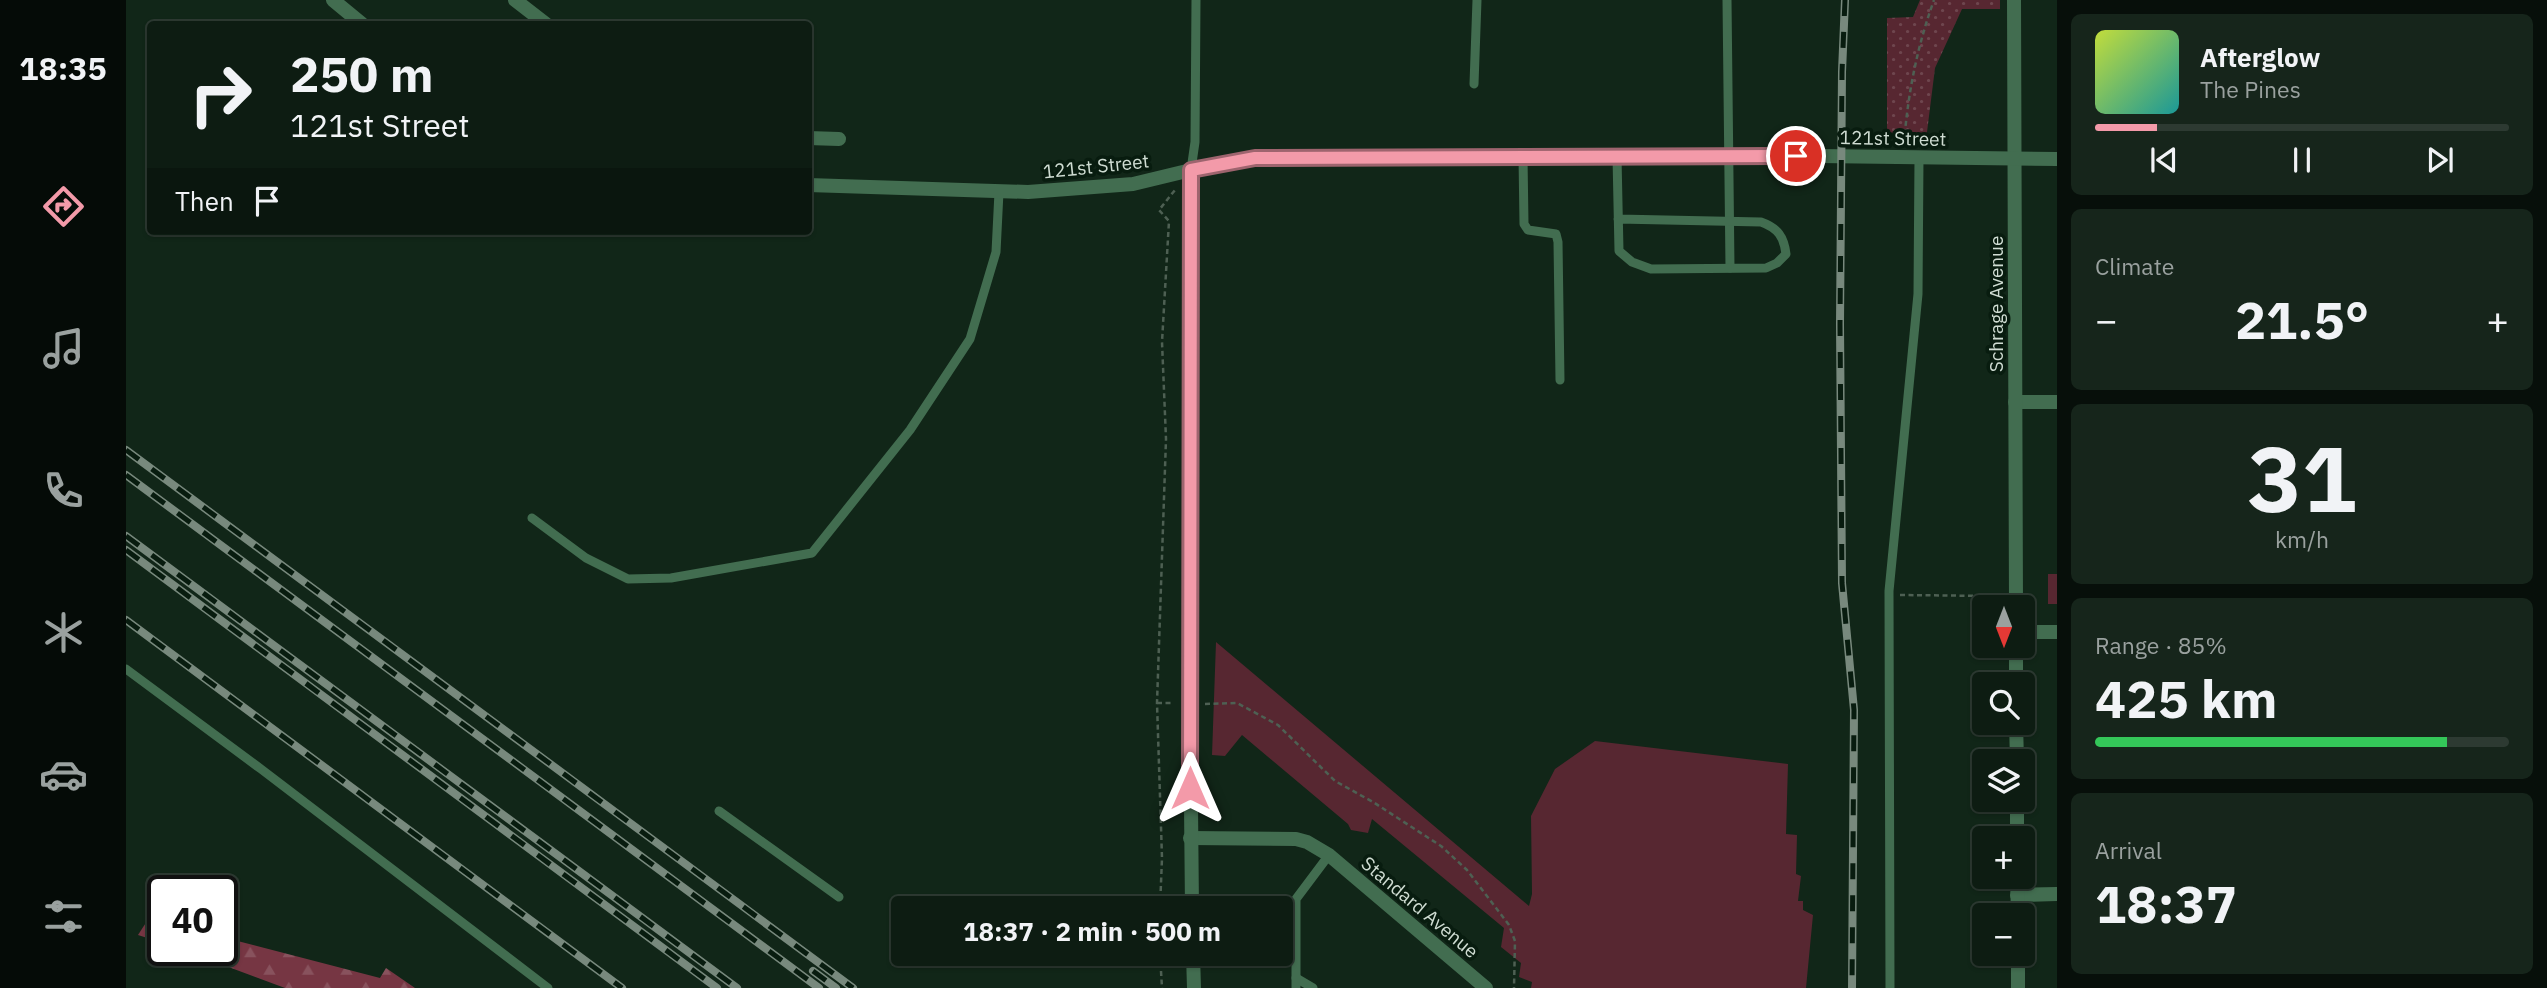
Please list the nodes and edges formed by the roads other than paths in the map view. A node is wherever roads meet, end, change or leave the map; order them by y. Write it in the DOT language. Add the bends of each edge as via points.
graph roads {
  1 [pos="333,0"];
  2 [pos="515,0"];
  3 [pos="1196,0"];
  4 [pos="1477,0"];
  5 [pos="1727,0"];
  6 [pos="2014,0"];
  7 [pos="358,21"];
  8 [pos="542,21"];
  9 [pos="1474,84"];
  10 [pos="812,138"];
  11 [pos="839,139"];
  12 [pos="1728,156"];
  13 [pos="1523,157"];
  14 [pos="1617,157"];
  15 [pos="1919,158"];
  16 [pos="2016,159"];
  17 [pos="2057,159"];
  18 [pos="1191,170"];
  19 [pos="812,185"];
  20 [pos="999,192"];
  21 [pos="1618,219"];
  22 [pos="1730,221"];
  23 [pos="1730,268"];
  24 [pos="1560,380"];
  25 [pos="2015,402"];
  26 [pos="2057,402"];
  27 [pos="532,518"];
  28 [pos="2016,595"];
  29 [pos="2035,632"];
  30 [pos="2057,632"];
  31 [pos="126,669"];
  32 [pos="719,811"];
  33 [pos="1190,838"];
  34 [pos="1329,855"];
  35 [pos="2017,889"];
  36 [pos="2057,894"];
  37 [pos="2017,895"];
  38 [pos="1192,896"];
  39 [pos="839,897"];
  40 [pos="2017,903"];
  41 [pos="1194,966"];
  42 [pos="2018,966"];
  43 [pos="1296,983"];
  44 [pos="1482,985"];
  45 [pos="548,988"];
  46 [pos="1194,988"];
  47 [pos="1313,988"];
  48 [pos="1890,988"];
  49 [pos="2018,988"];
  1 -- 7 [label="street"];
  2 -- 8 [label="street"];
  3 -- 18 [label="lane"];
  4 -- 9 [label="lane"];
  5 -- 12 [label="lane"];
  6 -- 16 [label="street, Schrage Avenue"];
  10 -- 11 [label="street"];
  12 -- 14 [label="street, 121st Street"];
  12 -- 15 [label="street, 121st Street"];
  12 -- 22 [label="lane"];
  13 -- 14 [label="street, 121st Street"];
  13 -- 18 [label="street, 121st Street" via="1255,158"];
  13 -- 24 [label="lane" via="1524,224 1528,230 1556,234 1558,242"];
  14 -- 21 [label="lane"];
  15 -- 16 [label="street, 121st Street"];
  15 -- 48 [label="lane" via="1918,294 1889,595"];
  16 -- 17 [label="street, 121st Street"];
  16 -- 25 [label="street, Schrage Avenue"];
  18 -- 20 [label="street, 121st Street" via="1133,184"];
  18 -- 33 [label="street"];
  19 -- 20 [label="street, 121st Street"];
  20 -- 27 [label="lane" via="996,252 970,339 910,430 812,553 671,578 628,579 586,558"];
  21 -- 22 [label="lane"];
  21 -- 23 [label="lane" via="1619,250 1632,262 1651,269"];
  22 -- 23 [label="lane"];
  22 -- 23 [label="lane" via="1770,225 1785,241 1786,254 1766,268"];
  25 -- 26 [label="street"];
  25 -- 28 [label="street, Schrage Avenue"];
  29 -- 30 [label="street"];
  31 -- 45 [label="lane"];
  32 -- 39 [label="lane"];
  33 -- 34 [label="street, Standard Avenue" via="1296,839"];
  33 -- 38 [label="street"];
  34 -- 43 [label="lane" via="1296,899"];
  34 -- 44 [label="street, Standard Avenue"];
  35 -- 37 [label="street"];
  36 -- 37 [label="street"];
  37 -- 40 [label="street"];
  41 -- 46 [label="street"];
  42 -- 49 [label="street"];
  43 -- 47 [label="lane"];
}
